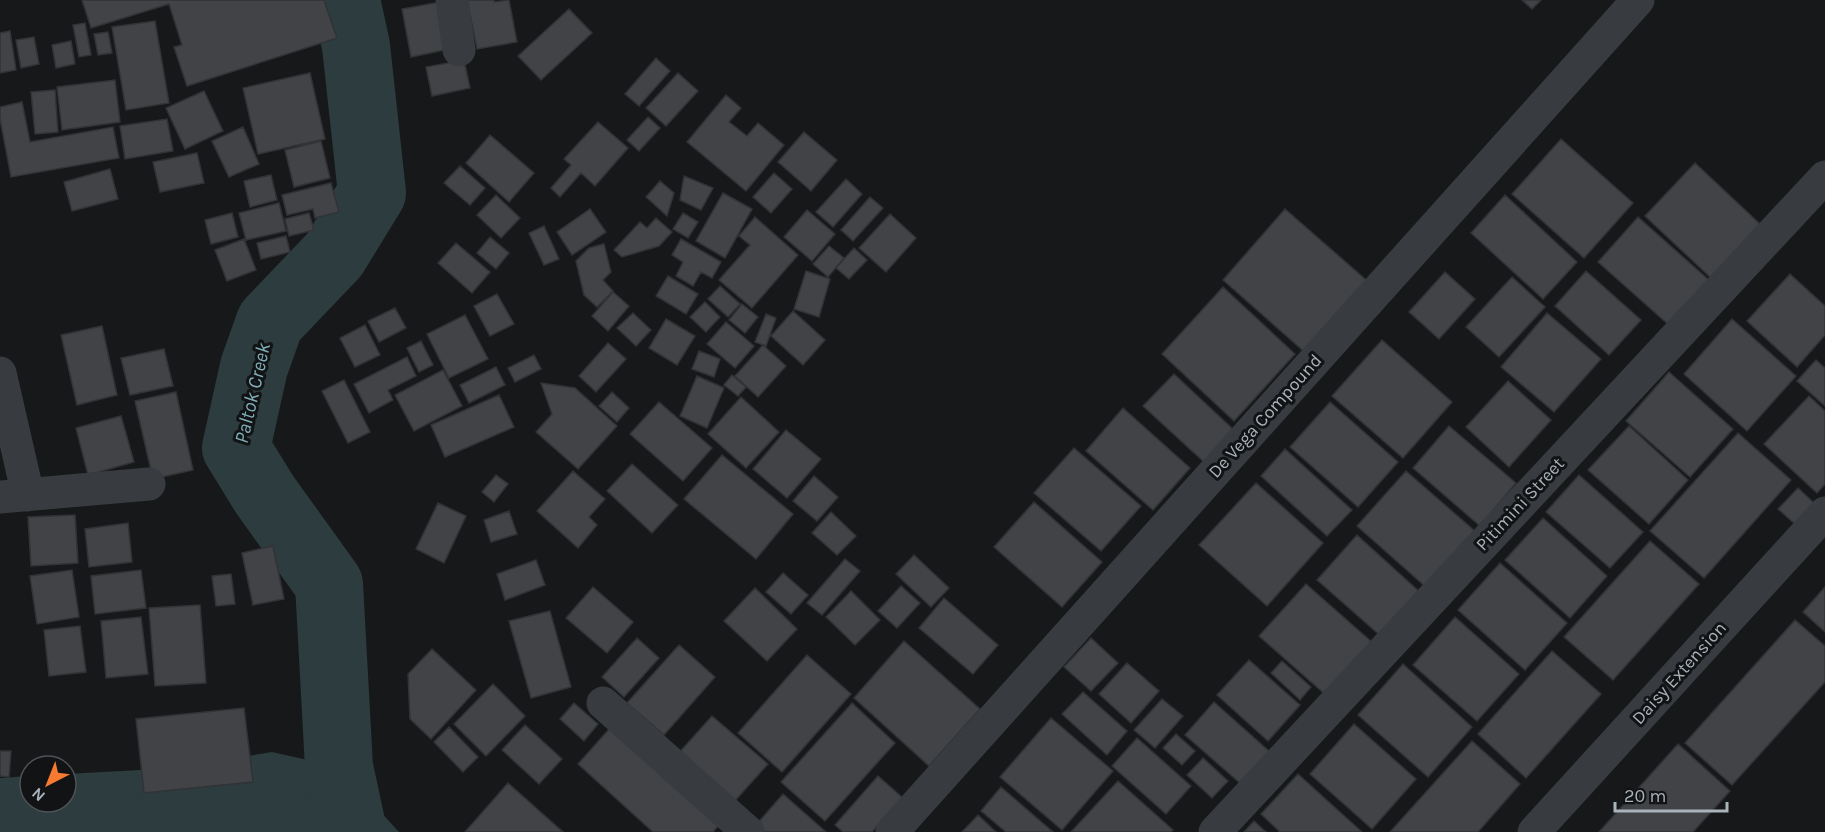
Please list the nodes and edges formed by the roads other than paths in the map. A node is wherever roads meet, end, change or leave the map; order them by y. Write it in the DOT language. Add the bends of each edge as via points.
graph roads {
  1 [pos="452,0"];
  2 [pos="1638,0"];
  3 [pos="459,50"];
  4 [pos="1825,177"];
  5 [pos="0,373"];
  6 [pos="149,484"];
  7 [pos="14,496"];
  8 [pos="1825,513"];
  9 [pos="603,703"];
  10 [pos="748,832"];
  11 [pos="892,832"];
  12 [pos="1215,832"];
  13 [pos="1534,832"];
  1 -- 3 [label="street"];
  2 -- 11 [label="street, De Vega Compound"];
  4 -- 12 [label="street, Pitimini Street"];
  5 -- 7 [label="street"];
  6 -- 7 [label="street"];
  8 -- 13 [label="street, Daisy Extension"];
  9 -- 10 [label="street"];
}
